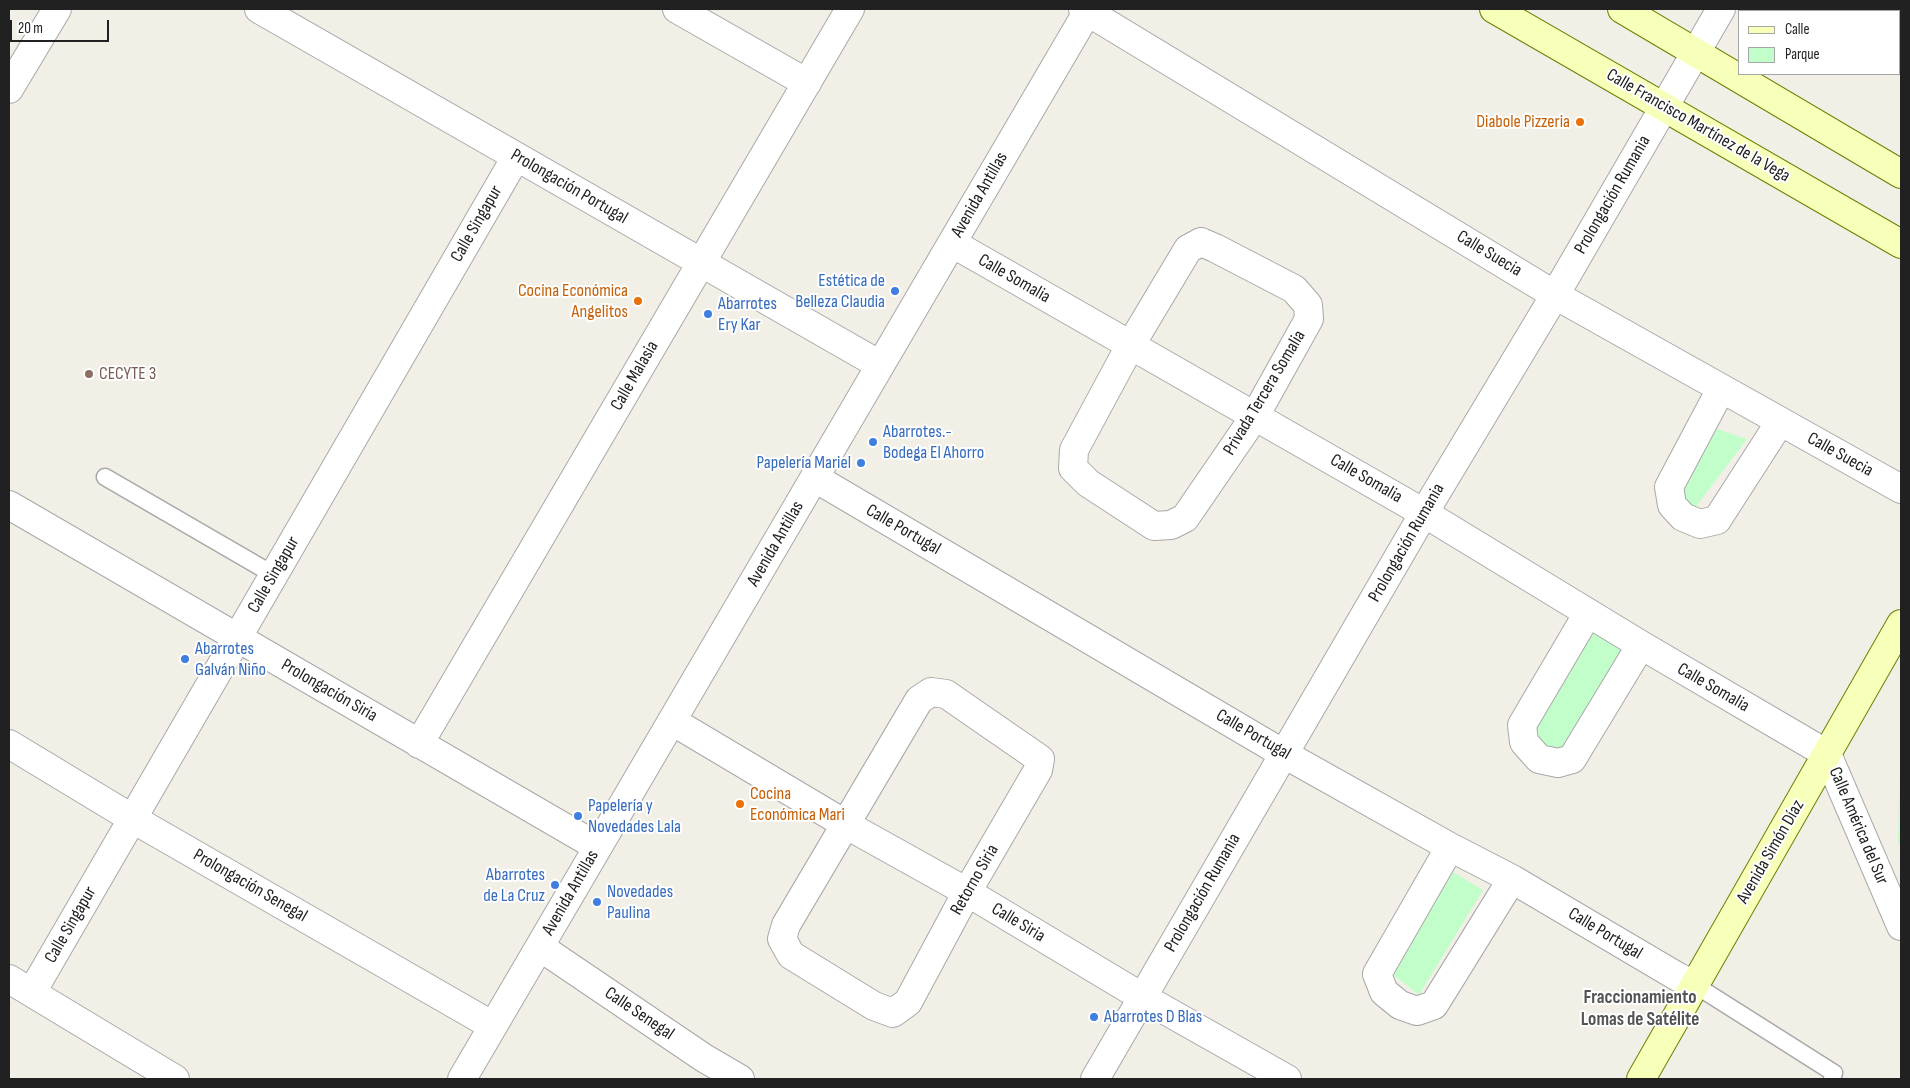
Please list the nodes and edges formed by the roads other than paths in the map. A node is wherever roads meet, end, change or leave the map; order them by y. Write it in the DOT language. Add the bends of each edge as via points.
graph roads {
  1 [pos="57,9"];
  2 [pos="259,9"];
  3 [pos="677,9"];
  4 [pos="850,9"];
  5 [pos="1494,9"];
  6 [pos="1622,9"];
  7 [pos="1721,9"];
  8 [pos="1086,10"];
  9 [pos="292,17"];
  10 [pos="1695,53"];
  11 [pos="807,83"];
  12 [pos="9,89"];
  13 [pos="1664,106"];
  14 [pos="516,156"];
  15 [pos="1901,174"];
  16 [pos="952,243"];
  17 [pos="1901,244"];
  18 [pos="701,263"];
  19 [pos="1555,295"];
  20 [pos="1130,346"];
  21 [pos="880,366"];
  22 [pos="1721,389"];
  23 [pos="1255,416"];
  24 [pos="1780,422"];
  25 [pos="105,477"];
  26 [pos="814,478"];
  27 [pos="1901,489"];
  28 [pos="9,505"];
  29 [pos="1424,512"];
  30 [pos="274,574"];
  31 [pos="1588,613"];
  32 [pos="1901,624"];
  33 [pos="238,638"];
  34 [pos="1641,645"];
  35 [pos="672,721"];
  36 [pos="9,744"];
  37 [pos="419,744"];
  38 [pos="1284,754"];
  39 [pos="1827,754"];
  40 [pos="133,819"];
  41 [pos="845,824"];
  42 [pos="598,846"];
  43 [pos="1450,847"];
  44 [pos="1512,879"];
  45 [pos="967,892"];
  46 [pos="1901,926"];
  47 [pos="540,947"];
  48 [pos="9,979"];
  49 [pos="1695,985"];
  50 [pos="32,992"];
  51 [pos="1142,997"];
  52 [pos="493,1026"];
  53 [pos="699,1069"];
  54 [pos="1836,1077"];
  55 [pos="175,1079"];
  56 [pos="462,1079"];
  57 [pos="740,1079"];
  58 [pos="1094,1079"];
  59 [pos="1287,1079"];
  60 [pos="1641,1079"];
  1 -- 12 [label="street"];
  2 -- 9 [label="street, Prolongación Portugal"];
  3 -- 11 [label="street"];
  4 -- 11 [label="street, Calle Malasia"];
  5 -- 13 [label="street, Calle Francisco Martínez de la Vega"];
  6 -- 10 [label="street"];
  7 -- 10 [label="street, Prolongación Rumania"];
  8 -- 16 [label="street, Avenida Antillas"];
  8 -- 19 [label="street, Calle Suecia"];
  9 -- 14 [label="street, Prolongación Portugal"];
  10 -- 13 [label="street, Prolongación Rumania"];
  10 -- 15 [label="street"];
  11 -- 18 [label="street, Calle Malasia"];
  13 -- 17 [label="street, Calle Francisco Martínez de la Vega"];
  13 -- 19 [label="street, Prolongación Rumania"];
  14 -- 18 [label="street, Prolongación Portugal"];
  14 -- 30 [label="street, Calle Singapur"];
  16 -- 20 [label="street, Calle Somalia"];
  16 -- 21 [label="street, Avenida Antillas"];
  18 -- 21 [label="street, Prolongación Portugal"];
  18 -- 37 [label="street, Calle Malasia"];
  19 -- 22 [label="street, Calle Suecia"];
  19 -- 29 [label="street, Prolongación Rumania"];
  20 -- 23 [label="street, Calle Somalia"];
  20 -- 23 [label="street, Privada Tercera Somalia" via="1188,249 1201,242 1294,289 1308,305 1309,319"];
  20 -- 23 [label="street, Privada Tercera Somalia" via="1074,450 1073,468 1088,483 1154,526 1171,525 1185,518"];
  21 -- 26 [label="street, Avenida Antillas"];
  22 -- 24 [label="street, Calle Suecia"];
  22 -- 24 [label="street" via="1669,488 1672,505 1683,517 1700,524 1717,520"];
  23 -- 29 [label="street, Calle Somalia"];
  24 -- 27 [label="street, Calle Suecia"];
  25 -- 30 [label="lane"];
  26 -- 35 [label="street, Avenida Antillas"];
  26 -- 38 [label="street, Calle Portugal"];
  28 -- 33 [label="street, Prolongación Siria"];
  29 -- 31 [label="street, Calle Somalia"];
  29 -- 38 [label="street, Prolongación Rumania"];
  30 -- 33 [label="street, Calle Singapur"];
  31 -- 34 [label="street, Calle Somalia"];
  31 -- 34 [label="street" via="1522,725 1524,742 1539,759 1558,763 1572,759"];
  32 -- 39 [label="street, Avenida Simón Díaz"];
  33 -- 37 [label="street, Prolongación Siria"];
  33 -- 40 [label="street, Calle Singapur"];
  34 -- 39 [label="street, Calle Somalia"];
  35 -- 41 [label="street, Calle Siria"];
  35 -- 42 [label="street, Avenida Antillas"];
  36 -- 40 [label="street, Prolongación Senegal"];
  37 -- 42 [label="street, Prolongación Siria"];
  38 -- 43 [label="street, Calle Portugal"];
  38 -- 51 [label="street, Prolongación Rumania"];
  39 -- 46 [label="street, Calle América del Sur"];
  39 -- 49 [label="street, Avenida Simón Díaz"];
  40 -- 50 [label="street, Calle Singapur"];
  40 -- 52 [label="street, Prolongación Senegal"];
  41 -- 45 [label="street, Calle Siria"];
  41 -- 45 [label="street, Retorno Siria" via="786,924 782,939 791,955 874,1006 893,1012 908,1002"];
  41 -- 45 [label="street, Retorno Siria" via="919,700 932,692 946,694 1040,759 1038,770"];
  42 -- 47 [label="street, Avenida Antillas"];
  43 -- 44 [label="street, Calle Portugal"];
  43 -- 44 [label="street" via="1377,974 1384,992 1400,1005 1417,1011 1434,1006"];
  44 -- 49 [label="street, Calle Portugal"];
  45 -- 51 [label="street, Calle Siria"];
  47 -- 52 [label="street, Avenida Antillas"];
  47 -- 53 [label="street, Calle Senegal"];
  48 -- 50 [label="street"];
  49 -- 54 [label="lane"];
  49 -- 60 [label="street, Avenida Simón Díaz"];
  50 -- 55 [label="street"];
  51 -- 58 [label="street, Prolongación Rumania"];
  51 -- 59 [label="street, Calle Siria"];
  52 -- 56 [label="street, Avenida Antillas"];
  53 -- 57 [label="street, Calle Senegal"];
}
